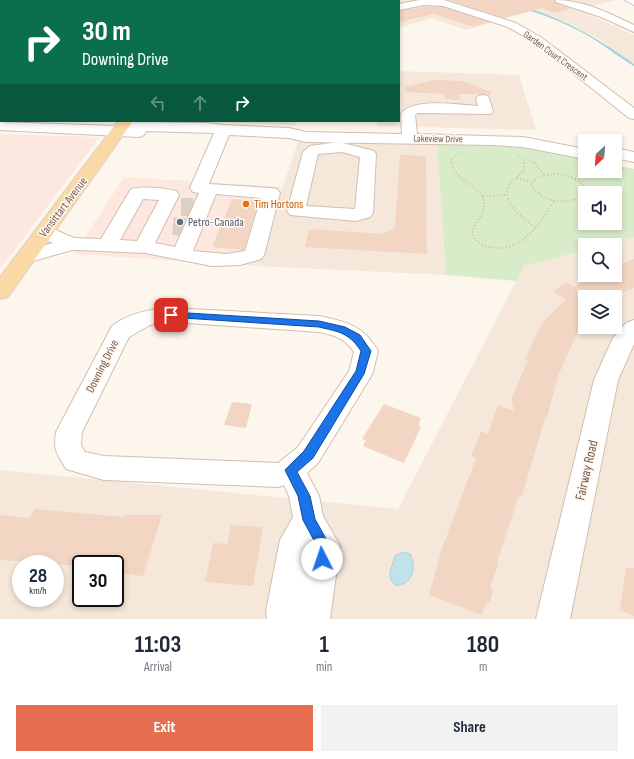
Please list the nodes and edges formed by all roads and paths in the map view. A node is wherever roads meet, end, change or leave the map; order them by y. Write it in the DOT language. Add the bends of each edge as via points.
graph roads {
  1 [pos="560,0"];
  2 [pos="630,0"];
  3 [pos="634,2"];
  4 [pos="400,7"];
  5 [pos="634,29"];
  6 [pos="483,99"];
  7 [pos="634,115"];
  8 [pos="25,124"];
  9 [pos="0,126"];
  10 [pos="123,126"];
  11 [pos="228,127"];
  12 [pos="409,135"];
  13 [pos="340,138"];
  14 [pos="578,147"];
  15 [pos="464,153"];
  16 [pos="578,153"];
  17 [pos="622,154"];
  18 [pos="634,157"];
  19 [pos="622,161"];
  20 [pos="634,164"];
  21 [pos="544,174"];
  22 [pos="517,178"];
  23 [pos="576,179"];
  24 [pos="532,182"];
  25 [pos="584,186"];
  26 [pos="204,189"];
  27 [pos="507,195"];
  28 [pos="483,196"];
  29 [pos="578,199"];
  30 [pos="554,200"];
  31 [pos="180,215"];
  32 [pos="536,228"];
  33 [pos="44,232"];
  34 [pos="71,244"];
  35 [pos="107,245"];
  36 [pos="143,248"];
  37 [pos="181,255"];
  38 [pos="26,257"];
  39 [pos="0,292"];
  40 [pos="634,328"];
  41 [pos="291,470"];
  42 [pos="309,520"];
  43 [pos="284,619"];
  44 [pos="312,619"];
  45 [pos="553,619"];
  1 -- 5 [label="street" via="605,15"];
  2 -- 3 [label="street"];
  4 -- 7 [label="street, Garden Court Crescent" via="420,2 444,3 512,25 538,40"];
  6 -- 12 [label="street" via="486,111 421,108 413,110 408,114"];
  8 -- 9 [label="street, Lakeview Drive"];
  8 -- 10 [label="street, Lakeview Drive"];
  10 -- 11 [label="street, Lakeview Drive" via="206,135"];
  10 -- 33 [label="main road, Vansittart Avenue"];
  11 -- 13 [label="street, Lakeview Drive" via="306,137"];
  11 -- 26 [label="street"];
  12 -- 13 [label="street, Lakeview Drive"];
  12 -- 14 [label="street, Lakeview Drive" via="509,135"];
  12 -- 16 [label="street, Lakeview Drive" via="504,140"];
  13 -- 13 [label="street" via="339,149 316,149 311,152 296,211 356,215 364,213 368,154 352,149"];
  15 -- 28 [label="path" via="451,159 452,168 460,178"];
  17 -- 18 [label="street"];
  19 -- 20 [label="street"];
  21 -- 22 [label="path" via="534,162 515,152 526,166"];
  21 -- 23 [label="path" via="557,174"];
  21 -- 24 [label="path" via="534,178"];
  22 -- 24 [label="path"];
  22 -- 27 [label="path" via="508,188"];
  23 -- 25 [label="path"];
  24 -- 30 [label="path" via="532,187 538,193"];
  26 -- 31 [label="street"];
  26 -- 31 [label="street"];
  26 -- 37 [label="street" via="271,192 254,255 241,260"];
  27 -- 28 [label="path"];
  27 -- 32 [label="path" via="523,218"];
  28 -- 32 [label="path" via="485,207 472,233 480,244 498,249 516,246"];
  29 -- 30 [label="path"];
  30 -- 32 [label="path"];
  31 -- 35 [label="street" via="137,193"];
  31 -- 36 [label="street"];
  31 -- 37 [label="street"];
  33 -- 34 [label="street"];
  33 -- 38 [label="main road, Vansittart Avenue"];
  34 -- 35 [label="street"];
  34 -- 38 [label="street"];
  35 -- 36 [label="street"];
  36 -- 37 [label="street"];
  38 -- 39 [label="main road, Vansittart Avenue"];
  40 -- 45 [label="street, Fairway Road" via="621,344 606,380"];
  41 -- 41 [label="street, Downing Drive" via="308,455 360,372 366,351 357,338 342,329 319,324 171,315 151,316 129,324 120,332 69,432 67,446 76,461 104,468 279,475"];
  41 -- 42 [label="street" via="304,496"];
  42 -- 43 [label="street" via="295,540 283,611"];
  42 -- 44 [label="street" via="324,546 315,614"];
}
